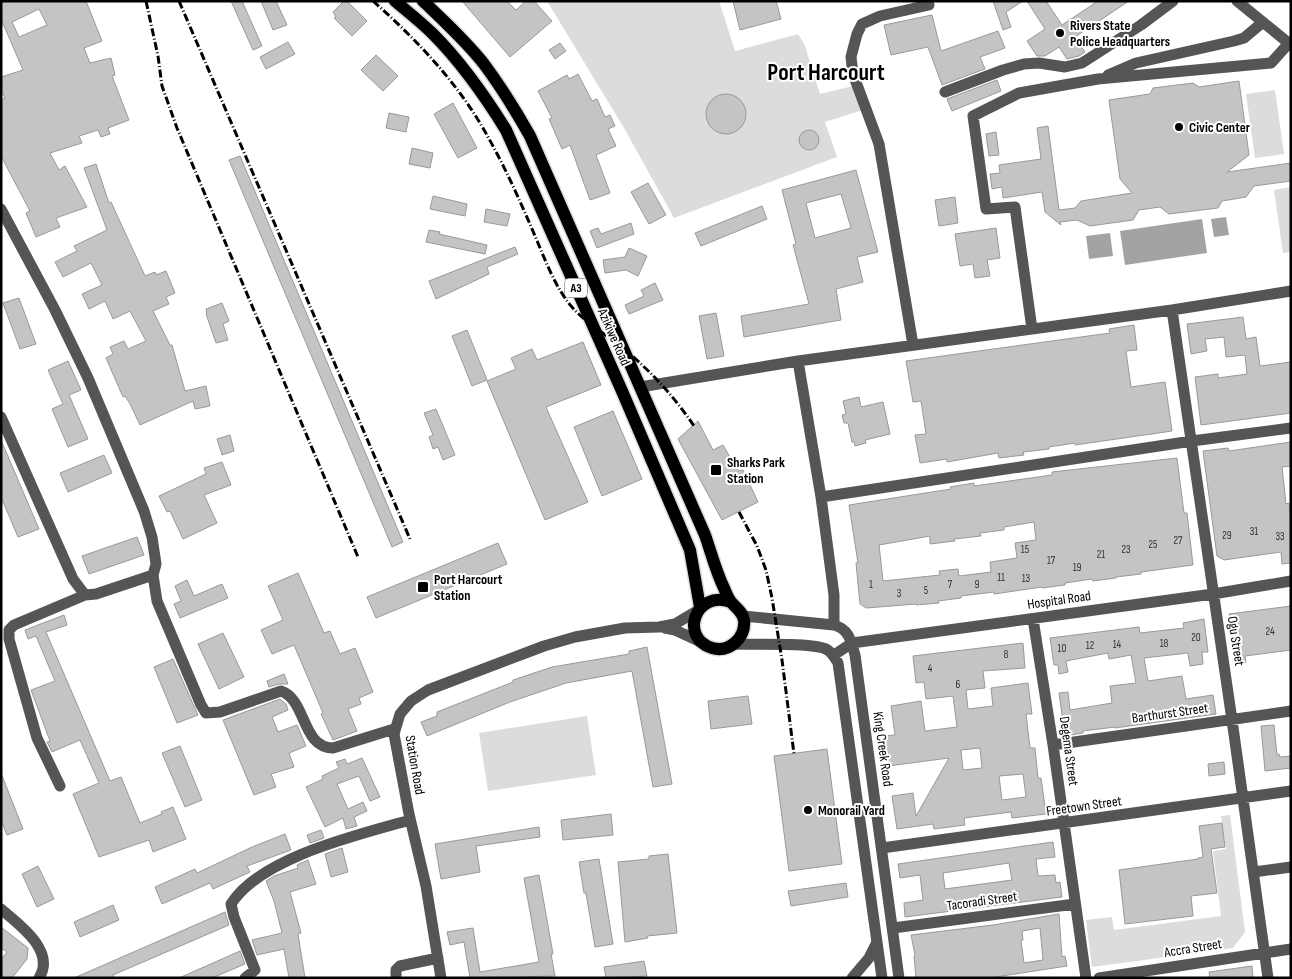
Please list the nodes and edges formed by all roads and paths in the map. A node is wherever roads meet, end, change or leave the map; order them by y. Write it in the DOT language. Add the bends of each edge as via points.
graph roads {
  1 [pos="395,1"];
  2 [pos="422,1"];
  3 [pos="1173,1"];
  4 [pos="1237,1"];
  5 [pos="929,4"];
  6 [pos="1263,22"];
  7 [pos="1290,44"];
  8 [pos="1098,79"];
  9 [pos="945,92"];
  10 [pos="1,209"];
  11 [pos="1291,291"];
  12 [pos="1172,310"];
  13 [pos="1032,329"];
  14 [pos="913,345"];
  15 [pos="798,361"];
  16 [pos="640,387"];
  17 [pos="1,417"];
  18 [pos="1291,428"];
  19 [pos="1192,441"];
  20 [pos="821,497"];
  21 [pos="153,575"];
  22 [pos="1291,581"];
  23 [pos="1213,594"];
  24 [pos="85,595"];
  25 [pos="731,602"];
  26 [pos="699,609"];
  27 [pos="743,616"];
  28 [pos="1033,619"];
  29 [pos="834,625"];
  30 [pos="659,627"];
  31 [pos="852,643"];
  32 [pos="703,644"];
  33 [pos="733,644"];
  34 [pos="834,654"];
  35 [pos="1291,711"];
  36 [pos="1232,720"];
  37 [pos="394,729"];
  38 [pos="1054,745"];
  39 [pos="60,786"];
  40 [pos="1291,791"];
  41 [pos="1243,798"];
  42 [pos="410,820"];
  43 [pos="1064,824"];
  44 [pos="882,848"];
  45 [pos="1291,867"];
  46 [pos="1254,872"];
  47 [pos="1075,904"];
  48 [pos="1,909"];
  49 [pos="893,928"];
  50 [pos="877,942"];
  51 [pos="1291,949"];
  52 [pos="1264,953"];
  53 [pos="438,958"];
  54 [pos="39,978"];
  55 [pos="245,978"];
  56 [pos="396,978"];
  57 [pos="442,978"];
  58 [pos="852,978"];
  59 [pos="882,978"];
  60 [pos="899,978"];
  61 [pos="1086,978"];
  62 [pos="1099,978"];
  63 [pos="1268,978"];
  1 -- 26 [label="main road, Azikiwe Road / A3" via="433,34 462,66 506,130 690,550"];
  2 -- 16 [label="main road, Azikiwe Road / A3" via="460,36 484,64 530,136"];
  3 -- 9 [label="street" via="1082,63 1065,67 1024,64"];
  4 -- 6 [label="street"];
  5 -- 14 [label="street" via="880,16 862,24 851,57 879,144"];
  6 -- 7 [label="street"];
  6 -- 8 [label="street" via="1244,38 1136,63"];
  7 -- 8 [label="street" via="1271,63"];
  8 -- 13 [label="street" via="1019,93 973,116 986,209 1016,207"];
  10 -- 21 [label="street" via="63,327 110,428 152,537 156,564"];
  11 -- 12 [label="street"];
  12 -- 13 [label="street"];
  12 -- 19 [label="street, Ogu Street"];
  13 -- 14 [label="street"];
  14 -- 15 [label="street"];
  15 -- 16 [label="street"];
  15 -- 20 [label="street"];
  16 -- 25 [label="main road, Azikiwe Road / A3"];
  17 -- 24 [label="street" via="73,579"];
  18 -- 19 [label="street"];
  19 -- 20 [label="street"];
  19 -- 23 [label="street, Ogu Street"];
  20 -- 29 [label="street" via="834,595"];
  21 -- 24 [label="street"];
  21 -- 37 [label="street" via="157,602 206,713 220,712 281,691 293,701 315,742 323,748"];
  22 -- 23 [label="street, Hospital Road"];
  23 -- 28 [label="street, Hospital Road"];
  23 -- 36 [label="street, Ogu Street"];
  24 -- 39 [label="street" via="9,630 8,639 37,738"];
  25 -- 26 [label="main road" via="715,599"];
  25 -- 27 [label="main road, A3"];
  26 -- 30 [label="street, Station Road" via="675,624"];
  26 -- 32 [label="main road, A3" via="694,628"];
  27 -- 29 [label="street"];
  27 -- 33 [label="main road" via="742,635"];
  28 -- 31 [label="street, Hospital Road"];
  28 -- 38 [label="street, Degema Street"];
  29 -- 31 [label="street" via="847,632"];
  30 -- 32 [label="street, Station Road" via="675,630"];
  30 -- 37 [label="street, Station Road" via="625,628 575,637 436,687 411,700"];
  31 -- 34 [label="street, Hospital Road"];
  31 -- 44 [label="street, King Creek Road"];
  32 -- 33 [label="main road" via="713,648"];
  33 -- 34 [label="street" via="808,646 826,648"];
  34 -- 50 [label="street" via="840,673"];
  35 -- 36 [label="street, Barthurst Street"];
  36 -- 38 [label="street, Barthurst Street"];
  36 -- 41 [label="street, Ogu Street"];
  37 -- 42 [label="street, Station Road"];
  38 -- 43 [label="street, Degema Street"];
  40 -- 41 [label="street, Freetown Street"];
  41 -- 43 [label="street, Freetown Street"];
  41 -- 46 [label="street, Ogu Street"];
  42 -- 53 [label="street, Station Road" via="426,886"];
  42 -- 55 [label="street" via="314,849 259,876 238,892 231,904 232,910 255,970"];
  43 -- 44 [label="street, Freetown Street"];
  43 -- 47 [label="street, Degema Street"];
  44 -- 49 [label="street, King Creek Road"];
  45 -- 46 [label="street"];
  46 -- 52 [label="street, Ogu Street"];
  47 -- 49 [label="street, Tacoradi Street"];
  47 -- 61 [label="street, Degema Street"];
  48 -- 54 [label="street" via="38,945 44,957 44,969"];
  49 -- 60 [label="street, King Creek Road"];
  50 -- 58 [label="street" via="869,958"];
  50 -- 59 [label="street"];
  51 -- 52 [label="street, Accra Street"];
  52 -- 62 [label="street, Accra Street"];
  52 -- 63 [label="street, Ogu Street"];
  53 -- 56 [label="street" via="400,966 396,970"];
  53 -- 57 [label="street, Station Road"];
}
